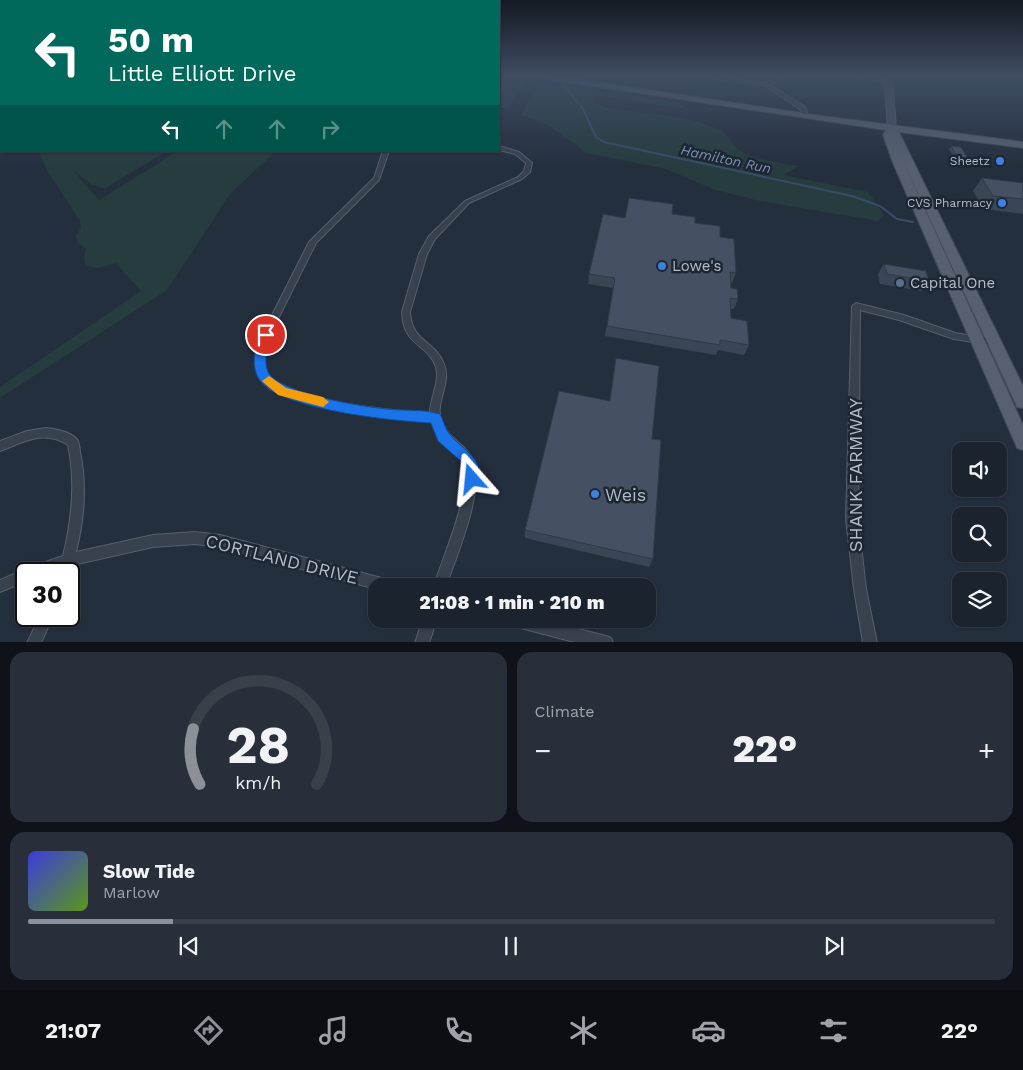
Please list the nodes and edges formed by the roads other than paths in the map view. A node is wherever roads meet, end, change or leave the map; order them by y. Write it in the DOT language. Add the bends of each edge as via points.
graph roads {
  1 [pos="744,106"];
  2 [pos="800,106"];
  3 [pos="890,106"];
  4 [pos="805,115"];
  5 [pos="832,119"];
  6 [pos="892,128"];
  7 [pos="1023,145"];
  8 [pos="500,148"];
  9 [pos="386,152"];
  10 [pos="898,163"];
  11 [pos="856,306"];
  12 [pos="976,340"];
  13 [pos="997,343"];
  14 [pos="1023,402"];
  15 [pos="435,418"];
  16 [pos="1023,443"];
  17 [pos="0,446"];
  18 [pos="68,560"];
  19 [pos="62,562"];
  20 [pos="442,578"];
  21 [pos="15,579"];
  22 [pos="368,580"];
  23 [pos="0,586"];
  24 [pos="42,627"];
  25 [pos="427,628"];
  26 [pos="550,628"];
  27 [pos="34,642"];
  28 [pos="422,642"];
  29 [pos="606,642"];
  30 [pos="870,642"];
  1 -- 4 [label="main road"];
  2 -- 4 [label="street"];
  2 -- 5 [label="main road"];
  3 -- 6 [label="main road"];
  4 -- 5 [label="main road"];
  5 -- 6 [label="main road"];
  5 -- 10 [label="main road" via="873,130 883,136"];
  6 -- 7 [label="main road"];
  6 -- 10 [label="main road" via="888,135"];
  6 -- 13 [label="main road"];
  8 -- 15 [label="street" via="523,156 529,163 527,172 467,202 432,238 422,254 406,312 405,322 409,330 434,356 442,370"];
  9 -- 15 [label="street" via="377,179 313,242 266,335 261,348 260,367 264,377 273,385 294,396 386,415"];
  10 -- 12 [label="main road"];
  11 -- 12 [label="street"];
  11 -- 30 [label="street, SHANK FARMWAY" via="852,519 858,580"];
  12 -- 13 [label="street"];
  12 -- 16 [label="main road"];
  13 -- 14 [label="main road"];
  15 -- 20 [label="street" via="443,436 467,458 472,469 470,490"];
  17 -- 18 [label="street" via="44,433 58,434 72,442 76,455 77,504"];
  18 -- 19 [label="street, CORTLAND DRIVE"];
  18 -- 22 [label="street, CORTLAND DRIVE" via="153,541 195,538 220,541"];
  21 -- 23 [label="street, CORTLAND DRIVE"];
  24 -- 27 [label="street"];
  25 -- 28 [label="street"];
  26 -- 29 [label="street"];
}
